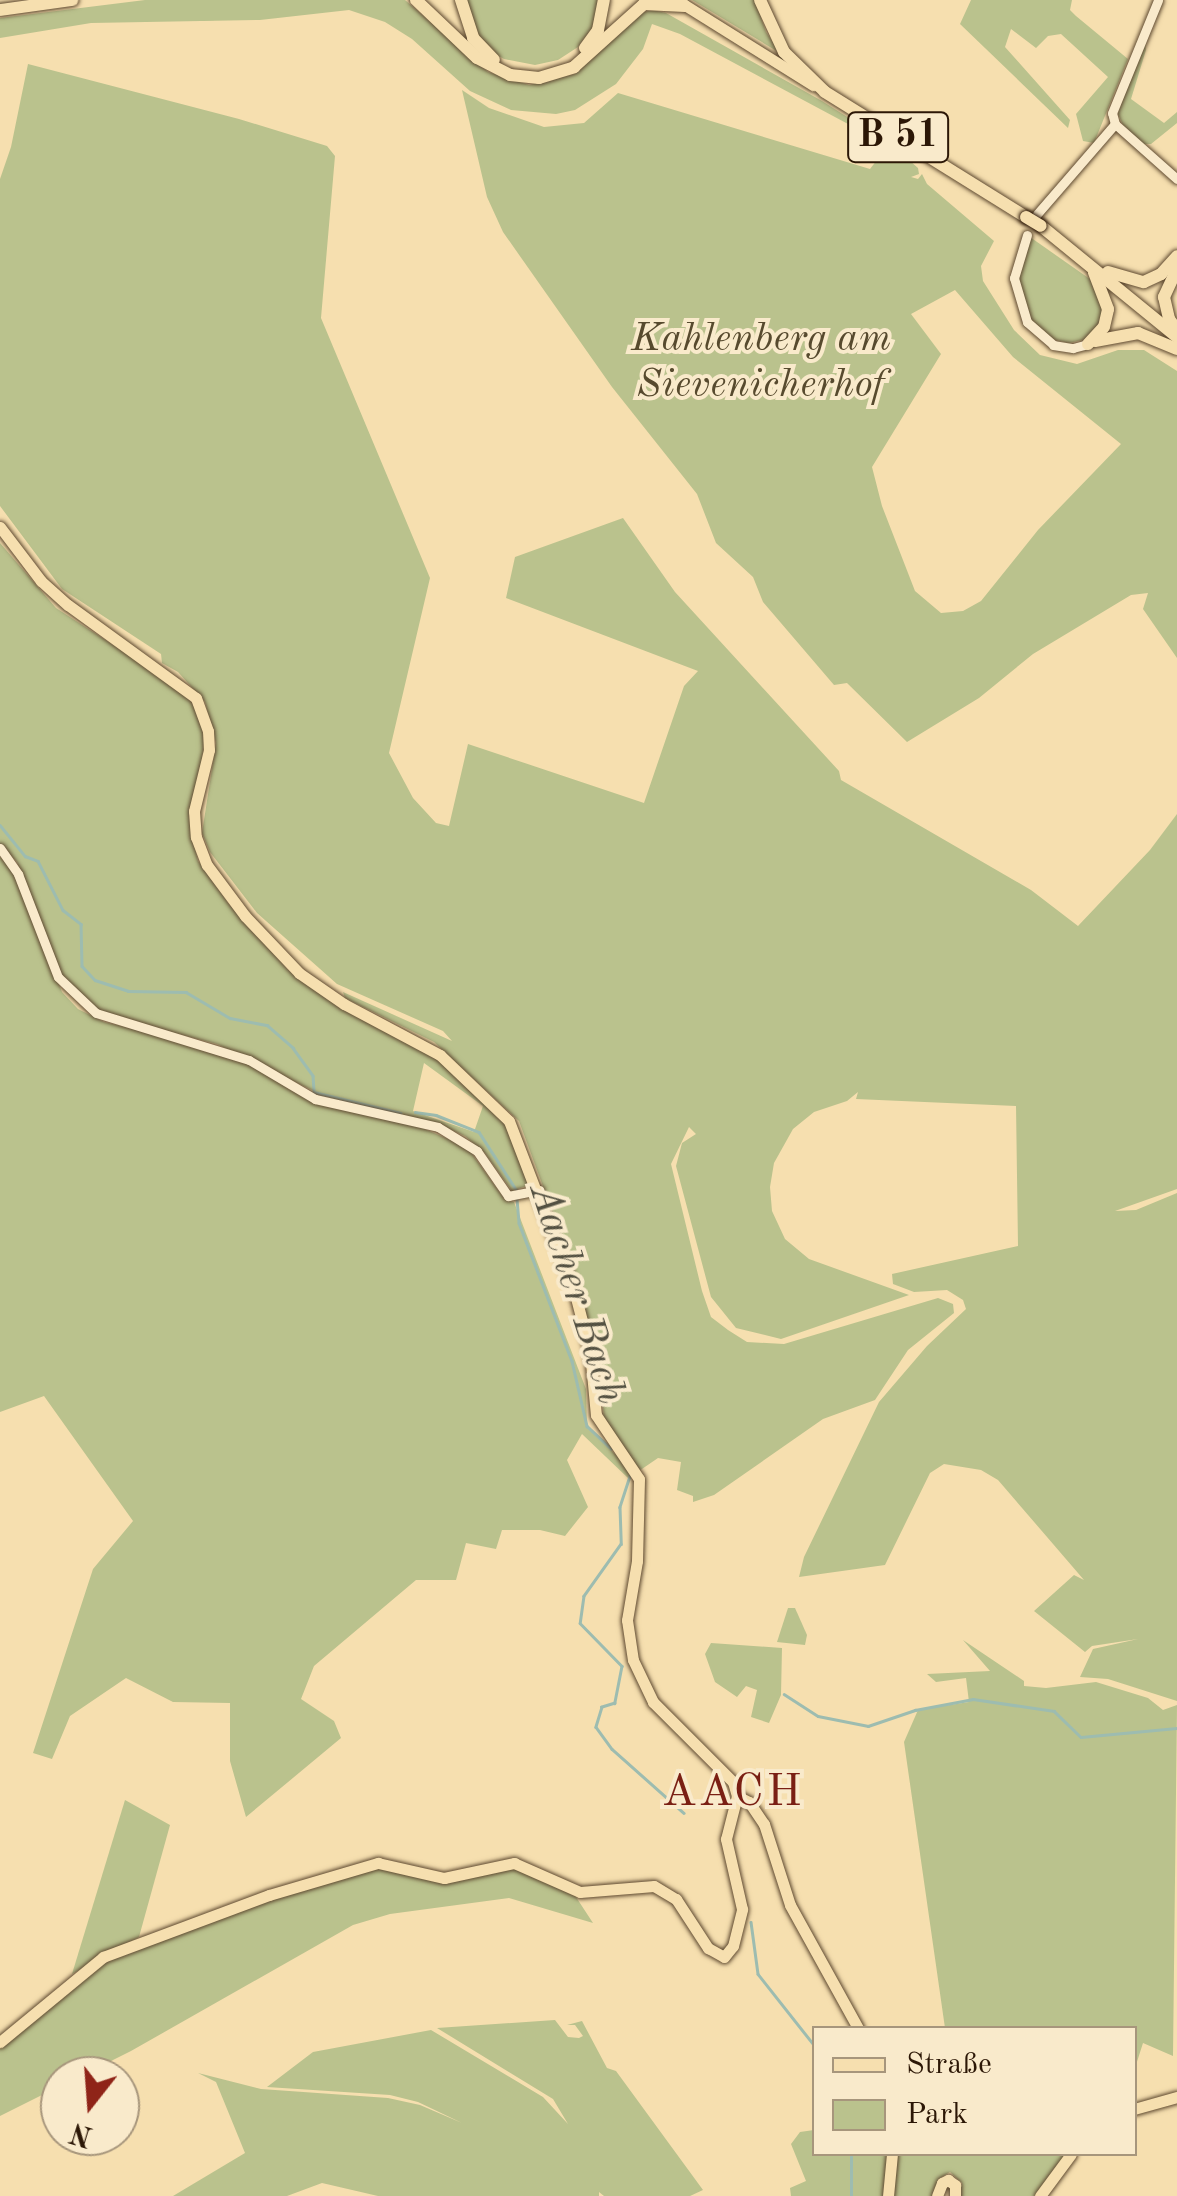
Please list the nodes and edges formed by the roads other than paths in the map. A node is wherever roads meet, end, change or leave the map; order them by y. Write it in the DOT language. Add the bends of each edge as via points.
graph roads {
  1 [pos="72,0"];
  2 [pos="416,0"];
  3 [pos="462,0"];
  4 [pos="604,0"];
  5 [pos="760,0"];
  6 [pos="1158,0"];
  7 [pos="681,3"];
  8 [pos="0,10"];
  9 [pos="825,92"];
  10 [pos="1115,124"];
  11 [pos="1177,179"];
  12 [pos="1035,219"];
  13 [pos="1026,235"];
  14 [pos="1177,256"];
  15 [pos="1084,258"];
  16 [pos="1177,269"];
  17 [pos="1177,334"];
  18 [pos="1088,344"];
  19 [pos="1177,349"];
  20 [pos="0,527"];
  21 [pos="0,848"];
  22 [pos="539,1190"];
  23 [pos="737,1796"];
  24 [pos="857,2026"];
  25 [pos="0,2042"];
  26 [pos="1177,2097"];
  27 [pos="1137,2109"];
  28 [pos="892,2156"];
  29 [pos="1070,2156"];
  30 [pos="888,2196"];
  31 [pos="938,2196"];
  32 [pos="955,2196"];
  33 [pos="1040,2196"];
  1 -- 8 [label="highway"];
  2 -- 7 [label="highway" via="495,69 539,78 574,66 644,4"];
  3 -- 4 [label="highway" via="465,24 481,50 526,72 556,67 583,51 598,30"];
  5 -- 9 [label="highway" via="784,52"];
  6 -- 10 [label="street" via="1112,113"];
  7 -- 9 [label="main road, B 51"];
  9 -- 12 [label="highway, B 51"];
  10 -- 11 [label="street"];
  10 -- 12 [label="street"];
  12 -- 15 [label="highway, B 51"];
  13 -- 18 [label="street" via="1016,292 1027,322 1053,345"];
  14 -- 15 [label="highway" via="1144,282 1117,277"];
  15 -- 17 [label="highway, B 51"];
  15 -- 18 [label="highway" via="1108,308 1104,327"];
  16 -- 17 [label="highway" via="1164,297"];
  18 -- 19 [label="highway" via="1138,333"];
  20 -- 22 [label="main road" via="68,605 196,698 209,750 194,811 196,837 207,866 245,916 299,973 440,1055 498,1106"];
  21 -- 22 [label="street" via="18,874 58,977 96,1013 216,1047 315,1099 450,1132 477,1150 504,1192 516,1197"];
  22 -- 23 [label="main road" via="587,1338 596,1415 640,1483 627,1620 636,1668 653,1702 733,1782"];
  23 -- 24 [label="main road" via="750,1802 767,1830 794,1914"];
  23 -- 25 [label="main road" via="726,1834 742,1909 724,1957 708,1948 676,1899 654,1886 580,1892 514,1863 444,1878 378,1864 322,1876 103,1958"];
  26 -- 27 [label="main road"];
  28 -- 30 [label="main road"];
  29 -- 33 [label="main road"];
  31 -- 32 [label="main road" via="947,2180"];
}
